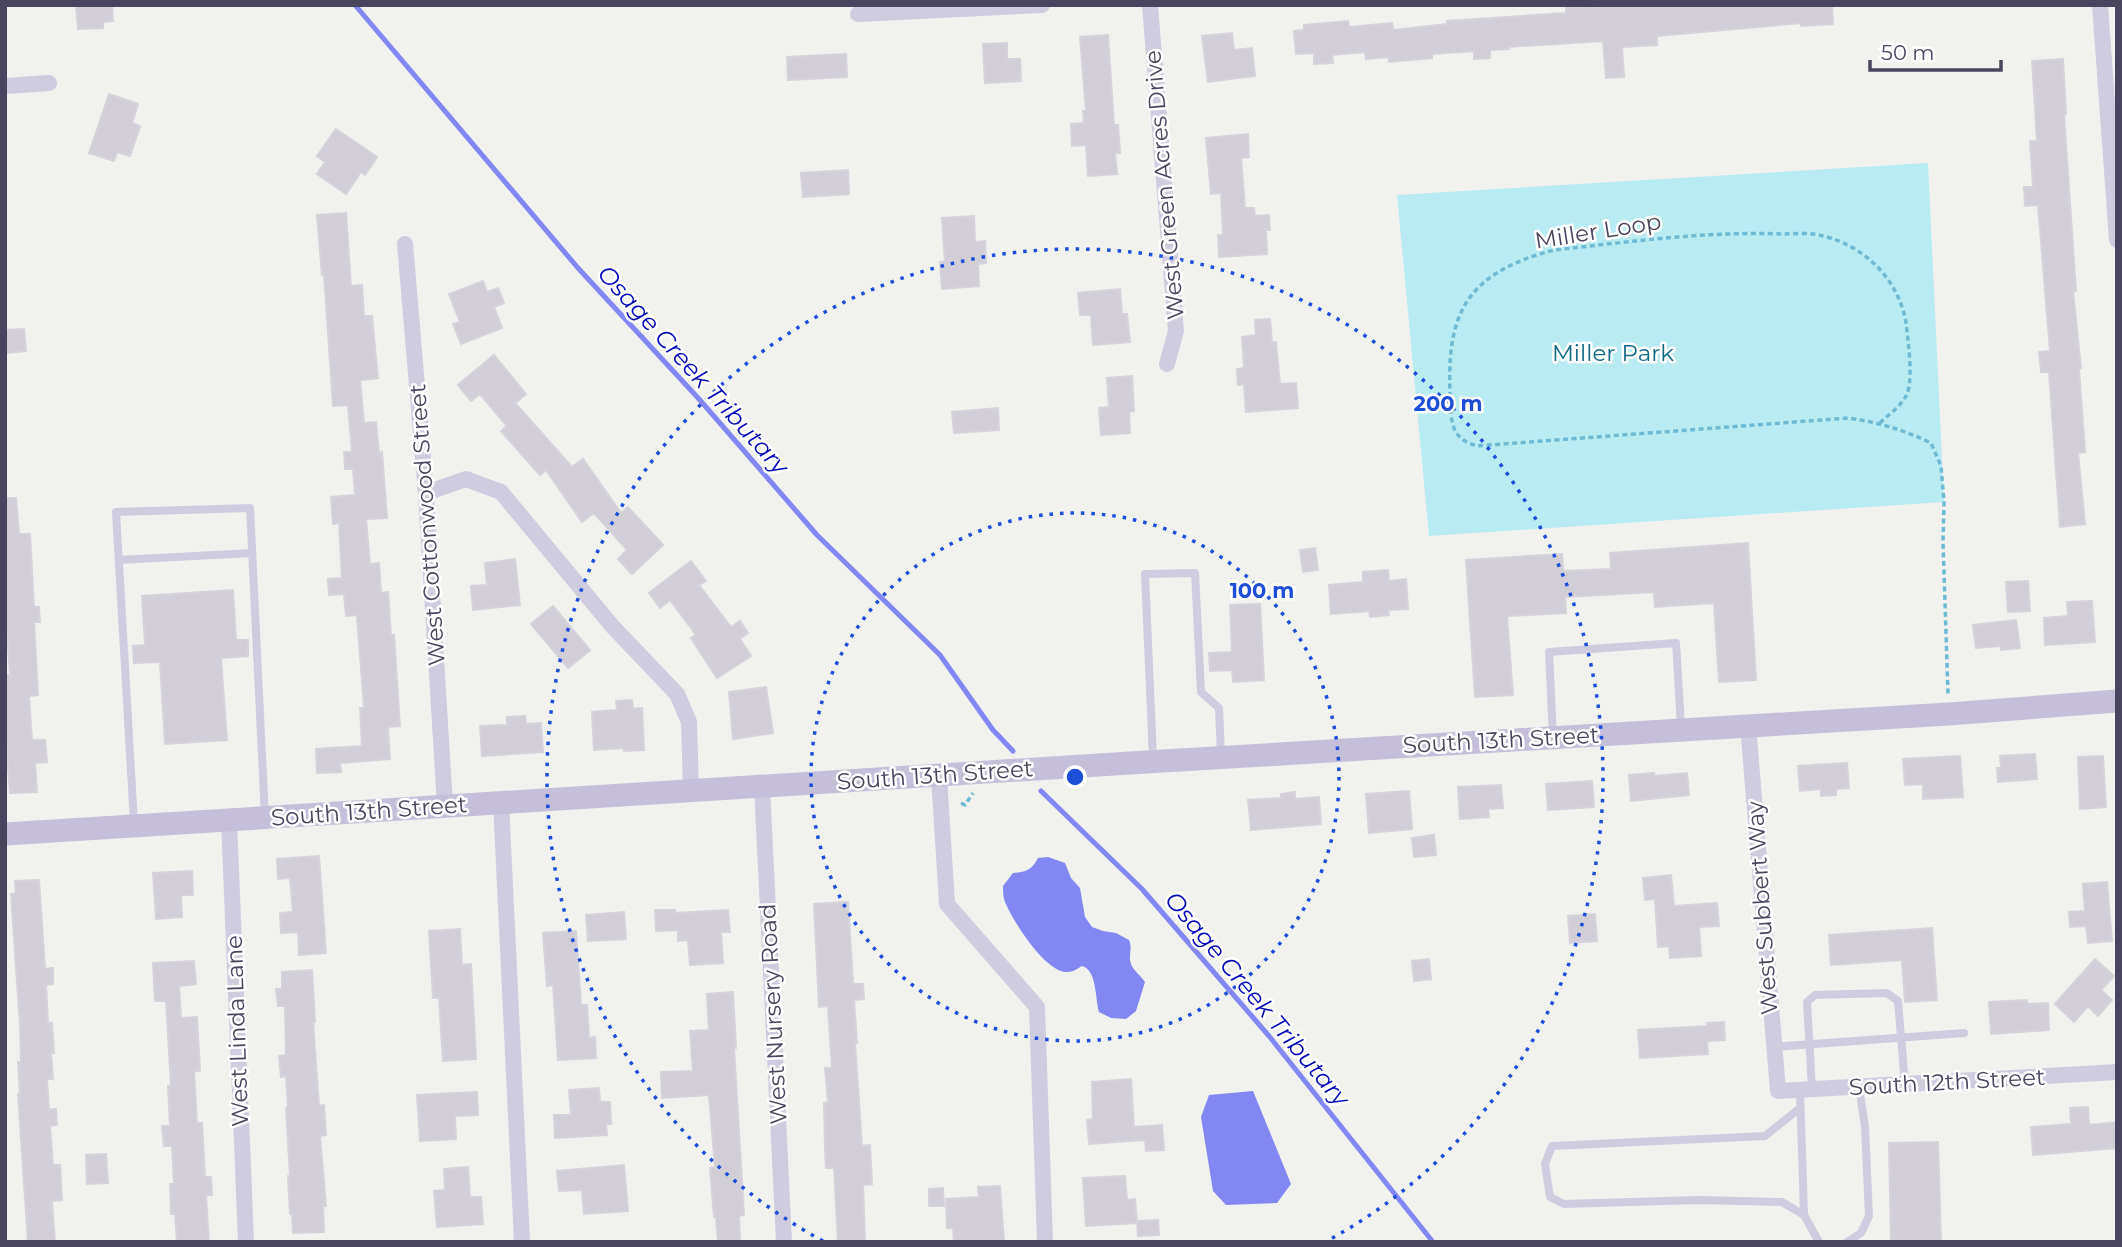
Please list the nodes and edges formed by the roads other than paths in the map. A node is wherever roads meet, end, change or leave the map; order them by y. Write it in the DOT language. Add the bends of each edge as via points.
graph roads {
  1 [pos="1042,5"];
  2 [pos="1150,5"];
  3 [pos="2100,5"];
  4 [pos="858,14"];
  5 [pos="49,83"];
  6 [pos="5,86"];
  7 [pos="2115,187"];
  8 [pos="2117,240"];
  9 [pos="405,244"];
  10 [pos="1167,364"];
  11 [pos="426,493"];
  12 [pos="252,553"];
  13 [pos="119,560"];
  14 [pos="2117,701"];
  15 [pos="1748,725"];
  16 [pos="1681,729"];
  17 [pos="1553,737"];
  18 [pos="1221,757"];
  19 [pos="1153,761"];
  20 [pos="939,776"];
  21 [pos="762,786"];
  22 [pos="691,790"];
  23 [pos="501,802"];
  24 [pos="445,806"];
  25 [pos="265,818"];
  26 [pos="229,820"];
  27 [pos="135,826"];
  28 [pos="5,834"];
  29 [pos="1964,1033"];
  30 [pos="1902,1038"];
  31 [pos="1809,1045"];
  32 [pos="1773,1047"];
  33 [pos="2117,1072"];
  34 [pos="1905,1084"];
  35 [pos="1858,1087"];
  36 [pos="1806,1090"];
  37 [pos="1778,1091"];
  38 [pos="1800,1108"];
  39 [pos="1804,1215"];
  40 [pos="246,1242"];
  41 [pos="522,1242"];
  42 [pos="784,1242"];
  43 [pos="1045,1242"];
  44 [pos="1819,1242"];
  45 [pos="1847,1242"];
  1 -- 4 [label="street"];
  2 -- 10 [label="street, West Green Acres Drive" via="1176,331"];
  3 -- 7 [label="street"];
  5 -- 6 [label="street"];
  7 -- 8 [label="street"];
  9 -- 11 [label="street, West Cottonwood Street"];
  11 -- 22 [label="street" via="466,479 501,492 613,627 677,694 689,722"];
  11 -- 24 [label="street, West Cottonwood Street"];
  12 -- 13 [label="lane"];
  12 -- 13 [label="lane" via="250,508 116,512"];
  12 -- 25 [label="lane"];
  13 -- 27 [label="lane"];
  14 -- 15 [label="street, South 13th Street"];
  15 -- 16 [label="street, South 13th Street"];
  15 -- 32 [label="street, West Subbert Way"];
  16 -- 17 [label="street, South 13th Street"];
  16 -- 17 [label="lane" via="1676,643 1549,652"];
  17 -- 18 [label="street, South 13th Street"];
  18 -- 19 [label="street, South 13th Street"];
  18 -- 19 [label="lane" via="1219,708 1201,692 1195,573 1145,574"];
  19 -- 20 [label="street, South 13th Street"];
  20 -- 21 [label="street, South 13th Street"];
  20 -- 43 [label="street" via="947,904 1037,1007"];
  21 -- 22 [label="street, South 13th Street"];
  21 -- 42 [label="street, West Nursery Road"];
  22 -- 23 [label="street, South 13th Street"];
  23 -- 24 [label="street, South 13th Street"];
  23 -- 41 [label="street"];
  24 -- 25 [label="street, South 13th Street"];
  25 -- 26 [label="street, South 13th Street"];
  26 -- 27 [label="street, South 13th Street"];
  26 -- 40 [label="street, West Linda Lane"];
  27 -- 28 [label="street, South 13th Street"];
  29 -- 30 [label="lane"];
  30 -- 31 [label="lane"];
  30 -- 31 [label="lane" via="1898,1001 1887,993 1815,995 1807,1002"];
  30 -- 34 [label="lane"];
  31 -- 32 [label="lane"];
  31 -- 36 [label="lane"];
  32 -- 37 [label="street, West Subbert Way"];
  33 -- 34 [label="street, South 12th Street"];
  34 -- 35 [label="street, South 12th Street"];
  35 -- 36 [label="street, South 12th Street"];
  35 -- 45 [label="lane" via="1865,1127 1869,1216 1861,1233"];
  36 -- 37 [label="street, South 12th Street"];
  36 -- 38 [label="lane"];
  38 -- 39 [label="lane"];
  38 -- 39 [label="lane" via="1765,1136 1552,1146 1545,1164 1550,1197 1564,1204 1782,1202"];
  39 -- 44 [label="lane"];
}
